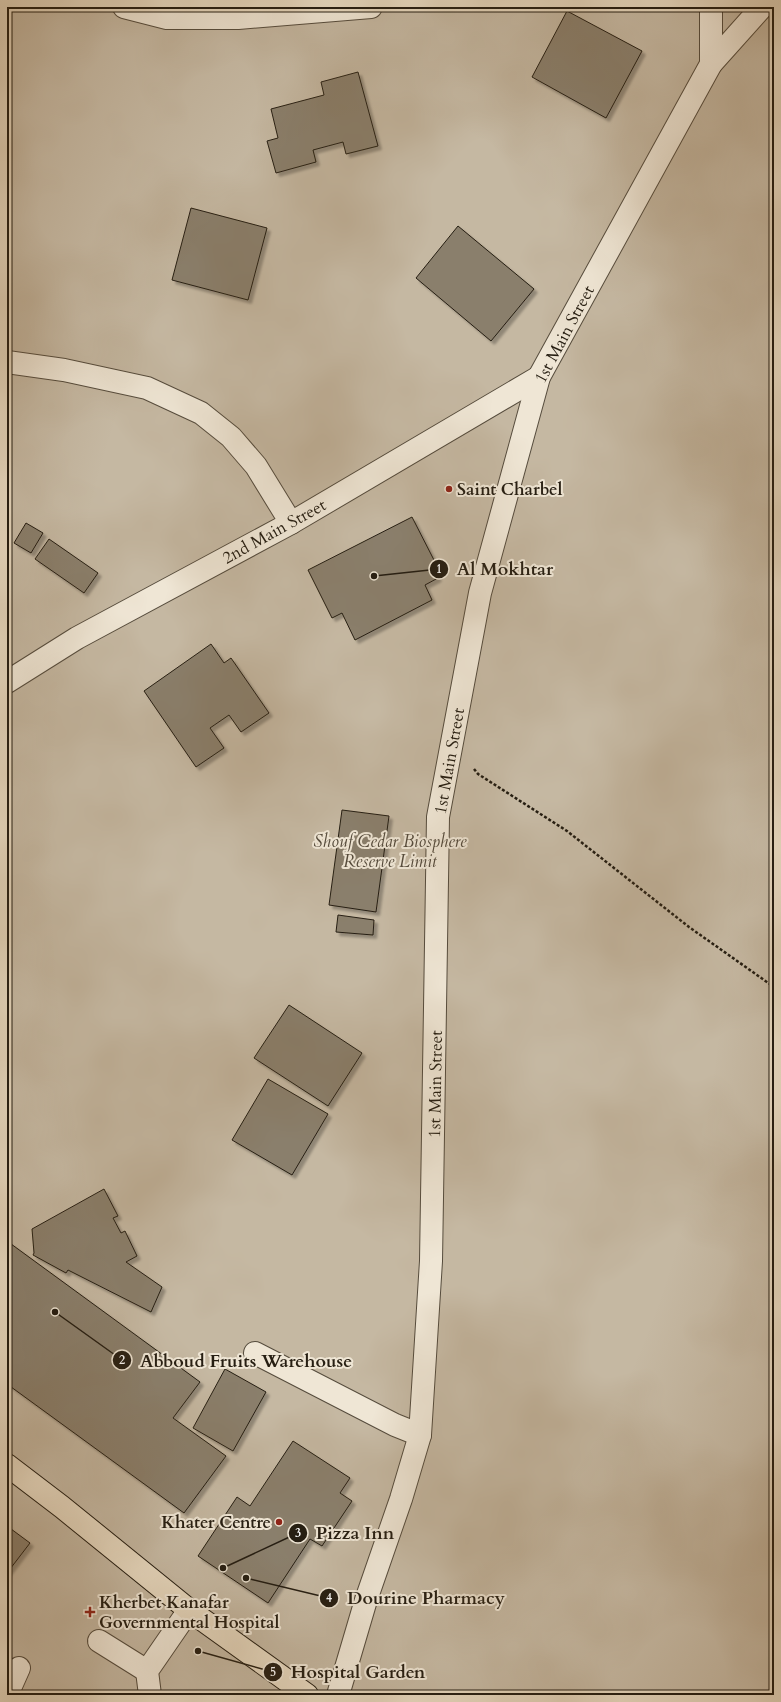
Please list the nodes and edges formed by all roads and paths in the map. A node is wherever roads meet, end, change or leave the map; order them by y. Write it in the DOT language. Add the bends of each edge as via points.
graph roads {
  1 [pos="124,7"];
  2 [pos="371,7"];
  3 [pos="711,7"];
  4 [pos="762,7"];
  5 [pos="711,64"];
  6 [pos="7,362"];
  7 [pos="539,377"];
  8 [pos="291,523"];
  9 [pos="7,682"];
  10 [pos="452,742"];
  11 [pos="774,987"];
  12 [pos="255,1353"];
  13 [pos="420,1435"];
  14 [pos="7,1465"];
  15 [pos="189,1610"];
  16 [pos="99,1640"];
  17 [pos="19,1668"];
  18 [pos="147,1671"];
  19 [pos="7,1695"];
  20 [pos="150,1695"];
  21 [pos="307,1695"];
  22 [pos="338,1695"];
  1 -- 2 [label="street" via="166,18 238,18"];
  3 -- 5 [label="street"];
  4 -- 5 [label="street, 1st Main Street"];
  5 -- 7 [label="street, 1st Main Street"];
  6 -- 8 [label="street" via="64,370 147,388 201,413 231,437 256,466"];
  7 -- 8 [label="street, 2nd Main Street"];
  7 -- 10 [label="street, 1st Main Street" via="480,593"];
  8 -- 9 [label="street, 2nd Main Street" via="77,638"];
  10 -- 11 [label="path" via="478,774 567,831 689,927"];
  10 -- 13 [label="street, 1st Main Street" via="438,817 431,1261"];
  12 -- 13 [label="street" via="395,1425"];
  13 -- 22 [label="street, 1st Main Street"];
  14 -- 15 [label="main road"];
  15 -- 18 [label="street"];
  15 -- 21 [label="main road"];
  16 -- 18 [label="street"];
  17 -- 19 [label="street"];
  18 -- 20 [label="street"];
}
